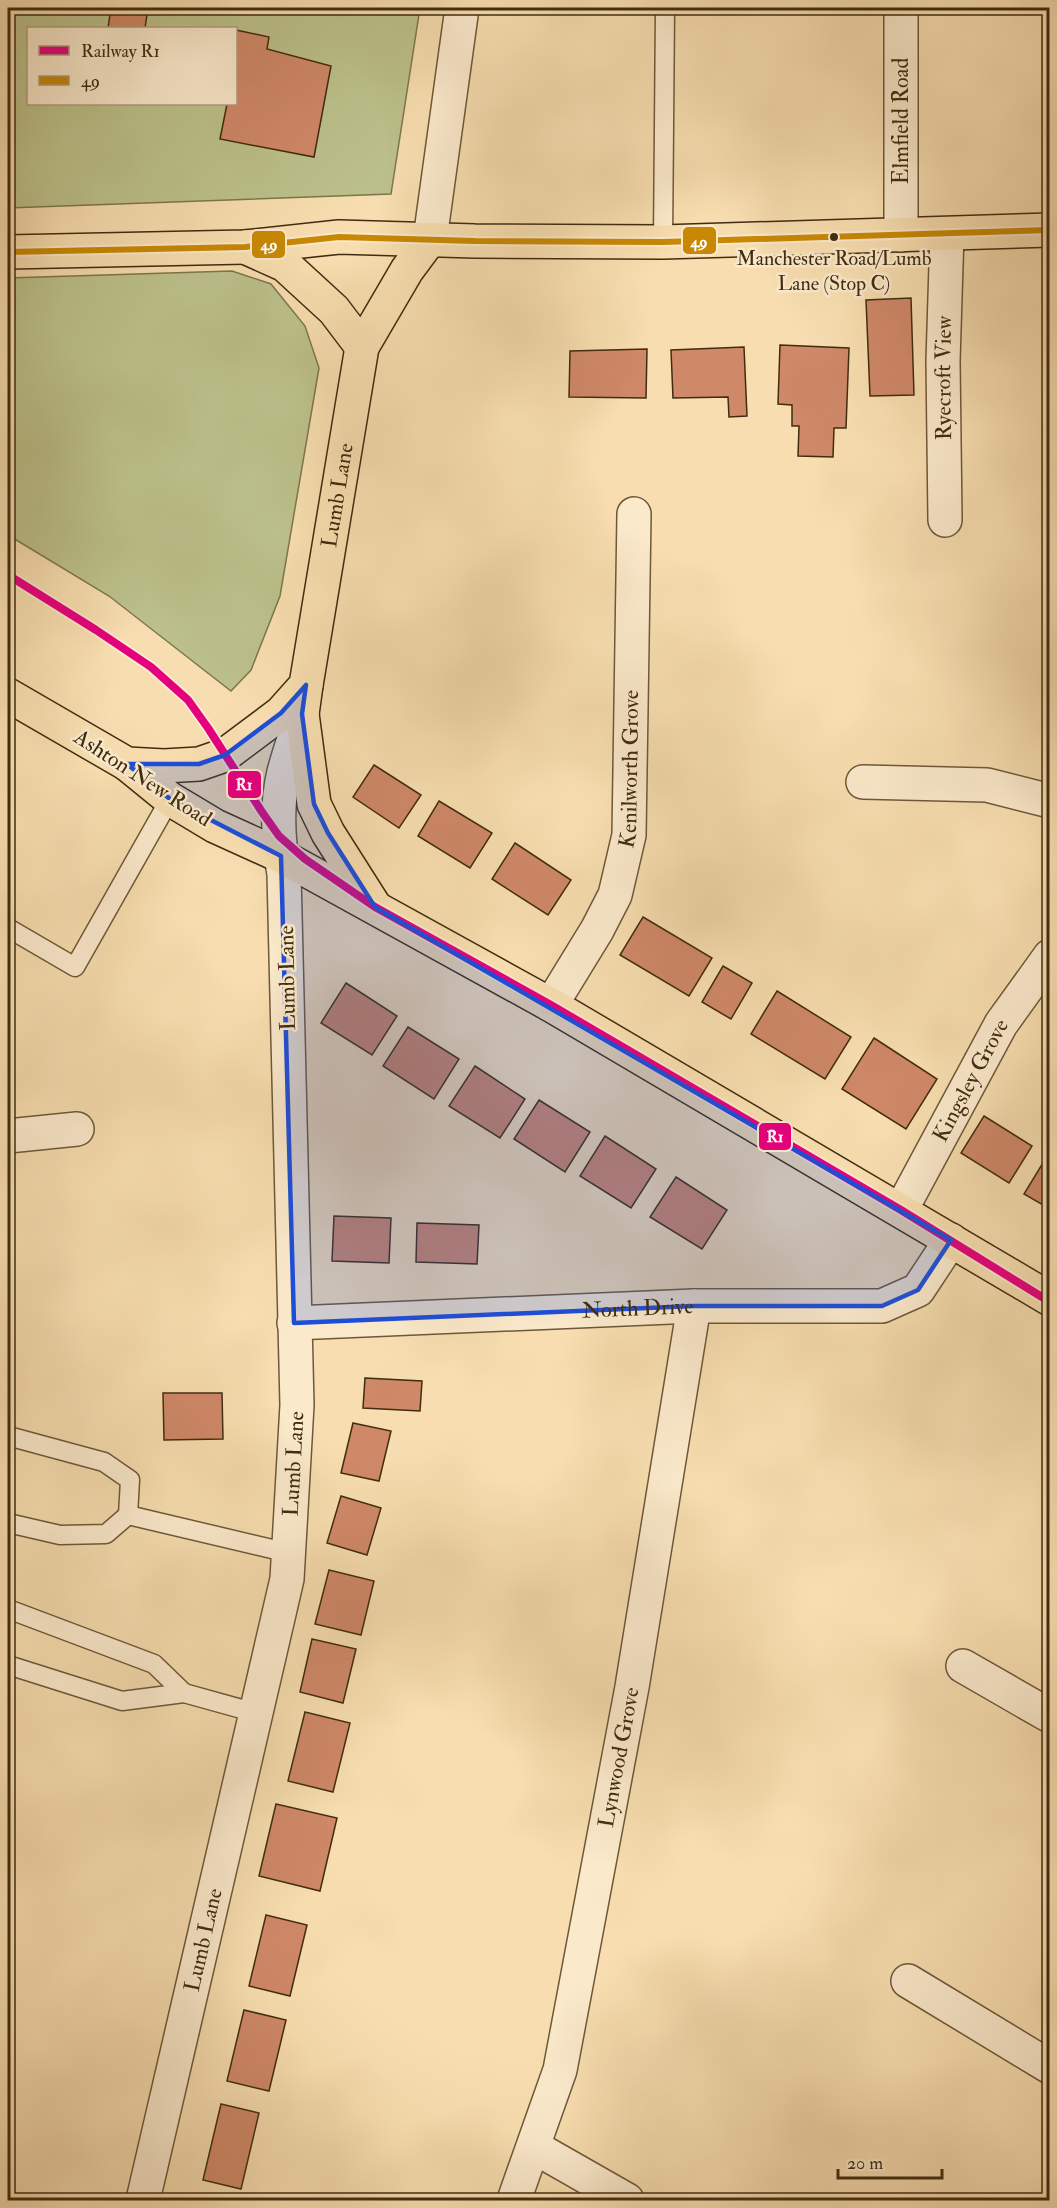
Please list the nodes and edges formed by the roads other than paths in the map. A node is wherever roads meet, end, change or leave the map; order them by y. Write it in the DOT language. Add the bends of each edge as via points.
graph roads {
  1 [pos="462,8"];
  2 [pos="665,8"];
  3 [pos="901,8"];
  4 [pos="1050,230"];
  5 [pos="946,234"];
  6 [pos="901,235"];
  7 [pos="430,239"];
  8 [pos="663,242"];
  9 [pos="245,247"];
  10 [pos="8,252"];
  11 [pos="362,347"];
  12 [pos="634,514"];
  13 [pos="945,520"];
  14 [pos="8,695"];
  15 [pos="304,699"];
  16 [pos="127,764"];
  17 [pos="863,782"];
  18 [pos="170,799"];
  19 [pos="1050,801"];
  20 [pos="281,856"];
  21 [pos="375,907"];
  22 [pos="8,927"];
  23 [pos="1050,956"];
  24 [pos="551,1005"];
  25 [pos="77,1129"];
  26 [pos="8,1136"];
  27 [pos="901,1210"];
  28 [pos="951,1240"];
  29 [pos="1050,1299"];
  30 [pos="694,1306"];
  31 [pos="294,1323"];
  32 [pos="8,1436"];
  33 [pos="128,1515"];
  34 [pos="8,1523"];
  35 [pos="289,1553"];
  36 [pos="8,1609"];
  37 [pos="8,1665"];
  38 [pos="963,1666"];
  39 [pos="184,1693"];
  40 [pos="256,1713"];
  41 [pos="1050,1716"];
  42 [pos="908,1981"];
  43 [pos="1050,2067"];
  44 [pos="534,2147"];
  45 [pos="143,2200"];
  46 [pos="514,2200"];
  47 [pos="627,2200"];
  1 -- 7 [label="street, Lumb Lane"];
  2 -- 8 [label="lane"];
  3 -- 6 [label="street, Elmfield Road"];
  4 -- 5 [label="main road"];
  5 -- 6 [label="main road"];
  5 -- 13 [label="street, Ryecroft View"];
  6 -- 8 [label="main road"];
  7 -- 8 [label="main road"];
  7 -- 9 [label="main road" via="339,237"];
  7 -- 11 [label="main road, Lumb Lane" via="406,270"];
  9 -- 10 [label="main road"];
  9 -- 11 [label="main road" via="285,265 334,310"];
  11 -- 15 [label="main road, Lumb Lane"];
  12 -- 24 [label="street, Kenilworth Grove" via="628,835 615,895"];
  14 -- 16 [label="main road, Ashton New Road"];
  15 -- 16 [label="main road" via="225,755 199,764"];
  15 -- 20 [label="street, Lumb Lane" via="284,773"];
  15 -- 21 [label="main road, Lumb Lane" via="314,804"];
  16 -- 18 [label="main road, Ashton New Road"];
  17 -- 19 [label="street" via="987,784"];
  18 -- 20 [label="main road, Ashton New Road"];
  18 -- 22 [label="lane" via="75,967"];
  20 -- 21 [label="main road, Ashton New Road"];
  20 -- 31 [label="street, Lumb Lane"];
  21 -- 24 [label="main road, Ashton New Road"];
  23 -- 27 [label="street, Kingsley Grove" via="1001,1024"];
  24 -- 27 [label="main road, Ashton New Road"];
  25 -- 26 [label="street"];
  27 -- 28 [label="main road, Ashton New Road"];
  28 -- 29 [label="main road, Ashton New Road"];
  28 -- 30 [label="street, North Drive" via="918,1290 882,1306"];
  30 -- 31 [label="street, North Drive"];
  30 -- 44 [label="street, Lynwood Grove" via="632,1687 562,2058"];
  31 -- 35 [label="street, Lumb Lane" via="297,1405"];
  32 -- 33 [label="lane" via="104,1462 130,1480"];
  33 -- 34 [label="lane" via="106,1534 60,1534"];
  33 -- 35 [label="lane"];
  35 -- 40 [label="street, Lumb Lane" via="287,1579"];
  36 -- 39 [label="lane" via="153,1664"];
  37 -- 39 [label="lane" via="122,1701"];
  38 -- 41 [label="street"];
  39 -- 40 [label="lane"];
  40 -- 45 [label="street, Lumb Lane"];
  42 -- 43 [label="street"];
  44 -- 46 [label="street, Lynwood Grove"];
  44 -- 47 [label="street"];
}
